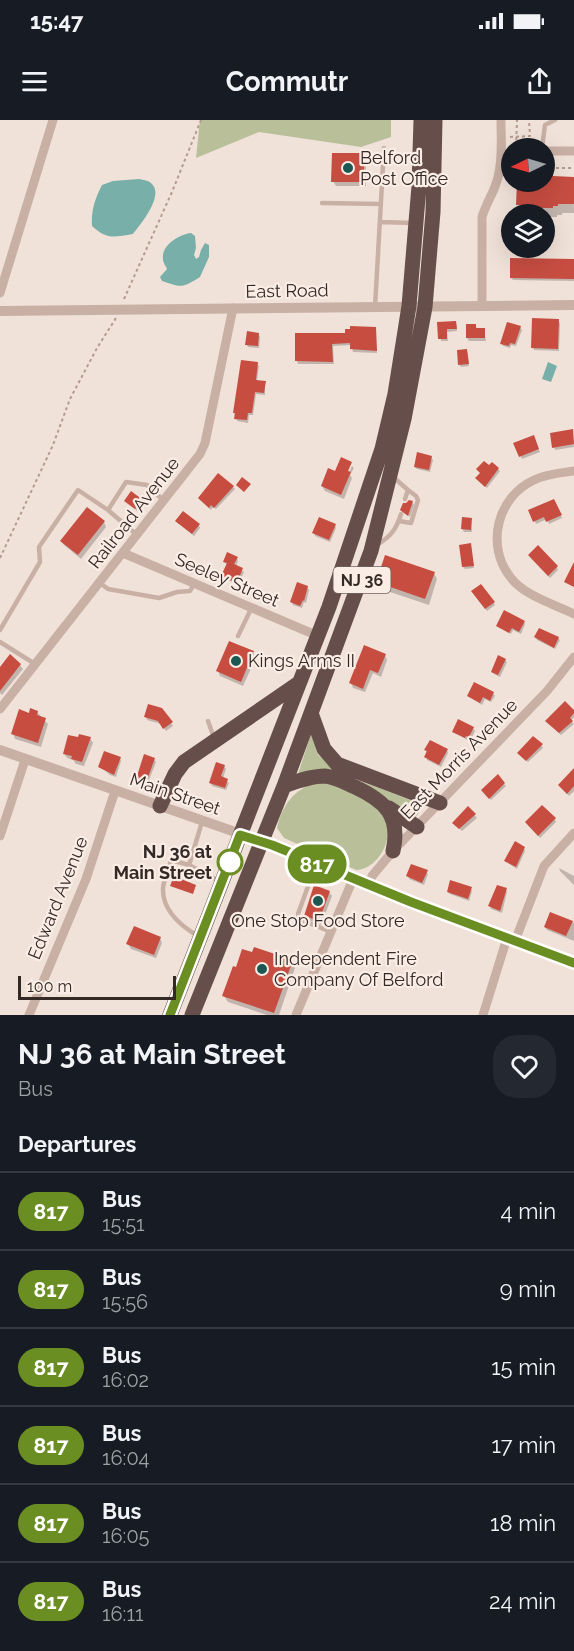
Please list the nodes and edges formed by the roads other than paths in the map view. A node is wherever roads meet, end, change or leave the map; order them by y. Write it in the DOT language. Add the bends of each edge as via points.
graph roads {
  1 [pos="53,120"];
  2 [pos="421,120"];
  3 [pos="435,120"];
  4 [pos="501,120"];
  5 [pos="555,120"];
  6 [pos="507,138"];
  7 [pos="544,138"];
  8 [pos="384,148"];
  9 [pos="555,150"];
  10 [pos="574,151"];
  11 [pos="501,172"];
  12 [pos="322,203"];
  13 [pos="381,204"];
  14 [pos="380,222"];
  15 [pos="417,223"];
  16 [pos="0,293"];
  17 [pos="574,305"];
  18 [pos="410,306"];
  19 [pos="483,306"];
  20 [pos="375,307"];
  21 [pos="425,307"];
  22 [pos="233,309"];
  23 [pos="0,311"];
  24 [pos="574,471"];
  25 [pos="391,475"];
  26 [pos="408,490"];
  27 [pos="405,499"];
  28 [pos="164,501"];
  29 [pos="108,510"];
  30 [pos="401,514"];
  31 [pos="399,521"];
  32 [pos="137,535"];
  33 [pos="372,548"];
  34 [pos="123,553"];
  35 [pos="99,582"];
  36 [pos="195,584"];
  37 [pos="251,609"];
  38 [pos="574,614"];
  39 [pos="0,630"];
  40 [pos="238,636"];
  41 [pos="318,636"];
  42 [pos="0,642"];
  43 [pos="574,657"];
  44 [pos="35,664"];
  45 [pos="298,683"];
  46 [pos="0,709"];
  47 [pos="311,713"];
  48 [pos="208,721"];
  49 [pos="215,741"];
  50 [pos="0,750"];
  51 [pos="25,760"];
  52 [pos="284,786"];
  53 [pos="115,791"];
  54 [pos="440,803"];
  55 [pos="160,806"];
  56 [pos="386,806"];
  57 [pos="202,820"];
  58 [pos="417,827"];
  59 [pos="574,833"];
  60 [pos="240,835"];
  61 [pos="0,836"];
  62 [pos="261,841"];
  63 [pos="393,851"];
  64 [pos="316,864"];
  65 [pos="189,865"];
  66 [pos="353,879"];
  67 [pos="222,882"];
  68 [pos="369,885"];
  69 [pos="331,932"];
  70 [pos="201,937"];
  71 [pos="511,939"];
  72 [pos="574,963"];
  73 [pos="28,1015"];
  74 [pos="170,1015"];
  75 [pos="192,1015"];
  76 [pos="296,1015"];
  77 [pos="483,1015"];
  1 -- 16 [label="street"];
  2 -- 15 [label="highway, NJ 36"];
  3 -- 21 [label="highway, NJ 36"];
  4 -- 6 [label="street"];
  5 -- 7 [label="lane" via="545,125"];
  8 -- 13 [label="lane"];
  9 -- 10 [label="street"];
  11 -- 19 [label="street" via="482,217"];
  12 -- 13 [label="lane"];
  13 -- 14 [label="lane"];
  14 -- 15 [label="lane"];
  14 -- 20 [label="lane"];
  15 -- 18 [label="highway, NJ 36"];
  17 -- 19 [label="street, East Road"];
  18 -- 20 [label="street, East Road"];
  18 -- 21 [label="street, East Road"];
  18 -- 41 [label="highway, NJ 36" via="382,449"];
  19 -- 21 [label="street, East Road"];
  20 -- 22 [label="street, East Road"];
  21 -- 25 [label="highway, NJ 36"];
  22 -- 23 [label="street, East Road"];
  22 -- 28 [label="street, Railroad Avenue" via="204,443"];
  24 -- 38 [label="street" via="535,479 518,490 500,517 497,546 510,576 521,587"];
  25 -- 26 [label="lane"];
  25 -- 33 [label="highway, NJ 36"];
  26 -- 27 [label="lane"];
  26 -- 31 [label="lane" via="418,500 411,523"];
  28 -- 29 [label="lane" via="147,485 126,482"];
  28 -- 32 [label="street, Railroad Avenue"];
  29 -- 32 [label="lane"];
  29 -- 39 [label="lane" via="78,490 39,548 40,562"];
  30 -- 31 [label="lane"];
  31 -- 33 [label="lane" via="390,536"];
  32 -- 34 [label="street, Railroad Avenue"];
  33 -- 47 [label="highway, NJ 36"];
  34 -- 35 [label="street, Railroad Avenue"];
  34 -- 36 [label="street, Seeley Street"];
  35 -- 36 [label="lane" via="108,589 159,598 189,591"];
  35 -- 44 [label="street, Railroad Avenue"];
  36 -- 37 [label="street, Seeley Street"];
  37 -- 40 [label="lane"];
  37 -- 41 [label="street, Seeley Street"];
  41 -- 45 [label="highway, NJ 36"];
  42 -- 44 [label="lane"];
  43 -- 54 [label="street, East Morris Avenue" via="547,691"];
  44 -- 46 [label="street, Railroad Avenue"];
  45 -- 49 [label="highway"];
  45 -- 60 [label="highway, NJ 36"];
  47 -- 52 [label="highway, NJ 36"];
  47 -- 54 [label="highway" via="324,749 337,764"];
  48 -- 49 [label="lane"];
  49 -- 55 [label="highway" via="184,762"];
  50 -- 51 [label="street, Main Street"];
  51 -- 53 [label="street, Main Street"];
  51 -- 61 [label="street"];
  52 -- 56 [label="highway" via="328,776 362,790"];
  52 -- 62 [label="highway, NJ 36"];
  53 -- 55 [label="street, Main Street"];
  53 -- 73 [label="street, Edward Avenue" via="86,879"];
  54 -- 58 [label="street, East Morris Avenue"];
  55 -- 57 [label="street, Main Street"];
  56 -- 58 [label="highway"];
  56 -- 63 [label="highway" via="397,836"];
  57 -- 60 [label="street, Main Street"];
  57 -- 65 [label="lane"];
  58 -- 63 [label="street, East Morris Avenue"];
  59 -- 71 [label="street" via="544,866"];
  60 -- 62 [label="street, Main Street"];
  60 -- 67 [label="highway, NJ 36"];
  62 -- 64 [label="street, Main Street"];
  62 -- 75 [label="highway, NJ 36"];
  63 -- 68 [label="street, East Morris Avenue"];
  64 -- 66 [label="street, Main Street"];
  64 -- 69 [label="lane" via="299,919"];
  65 -- 67 [label="lane"];
  65 -- 70 [label="lane" via="171,860 163,887 164,903 185,928"];
  66 -- 68 [label="street, Main Street"];
  66 -- 69 [label="street"];
  67 -- 70 [label="highway, NJ 36"];
  68 -- 71 [label="street, Main Street"];
  69 -- 76 [label="street"];
  70 -- 74 [label="highway, NJ 36"];
  71 -- 72 [label="street, Main Street"];
  71 -- 77 [label="street"];
}
